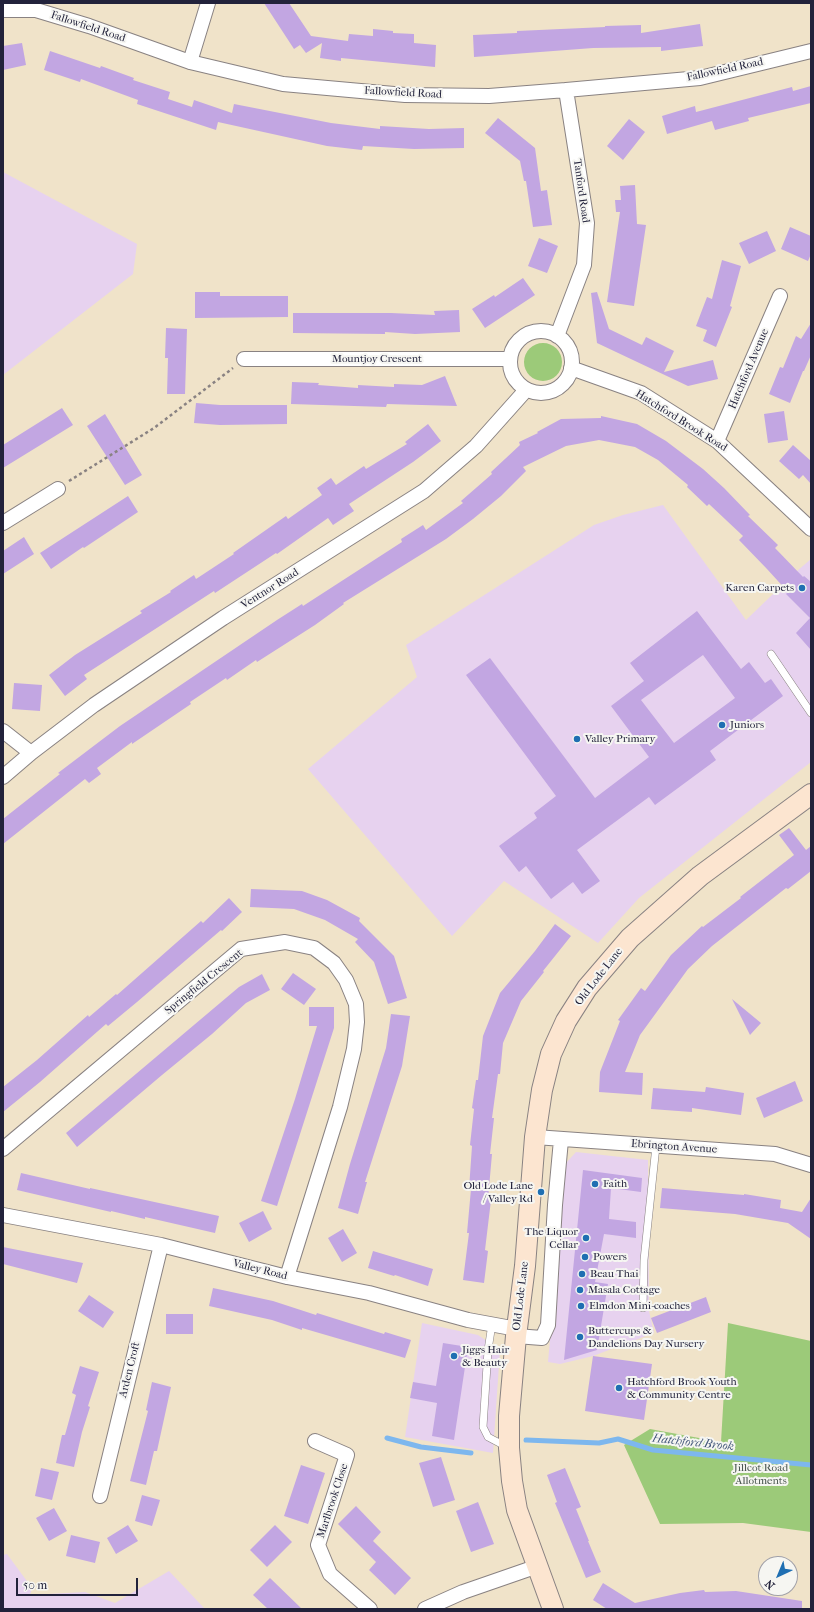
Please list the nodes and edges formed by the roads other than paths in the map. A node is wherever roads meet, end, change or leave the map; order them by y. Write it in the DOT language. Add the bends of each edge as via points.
graph roads {
  1 [pos="208,3"];
  2 [pos="3,10"];
  3 [pos="811,51"];
  4 [pos="190,62"];
  5 [pos="566,90"];
  6 [pos="780,296"];
  7 [pos="557,336"];
  8 [pos="244,359"];
  9 [pos="510,359"];
  10 [pos="571,368"];
  11 [pos="526,390"];
  12 [pos="718,441"];
  13 [pos="58,489"];
  14 [pos="3,523"];
  15 [pos="811,530"];
  16 [pos="771,654"];
  17 [pos="811,713"];
  18 [pos="3,731"];
  19 [pos="31,753"];
  20 [pos="3,777"];
  21 [pos="811,794"];
  22 [pos="535,1137"];
  23 [pos="561,1140"];
  24 [pos="656,1146"];
  25 [pos="3,1149"];
  26 [pos="811,1165"];
  27 [pos="3,1215"];
  28 [pos="161,1245"];
  29 [pos="287,1277"];
  30 [pos="643,1308"];
  31 [pos="492,1324"];
  32 [pos="516,1332"];
  33 [pos="314,1441"];
  34 [pos="509,1448"];
  35 [pos="100,1496"];
  36 [pos="538,1566"];
  37 [pos="370,1609"];
  38 [pos="425,1609"];
  39 [pos="554,1609"];
  1 -- 4 [label="street"];
  2 -- 4 [label="street, Fallowfield Road" via="36,10"];
  3 -- 5 [label="street, Fallowfield Road" via="700,78"];
  4 -- 5 [label="street, Fallowfield Road" via="282,84 405,95 489,96"];
  5 -- 7 [label="street, Tanford Road" via="587,223 584,265"];
  6 -- 12 [label="street, Hatchford Avenue"];
  7 -- 9 [label="street" via="543,331 531,333 517,342"];
  7 -- 10 [label="street" via="567,345 571,355"];
  8 -- 9 [label="street, Mountjoy Crescent"];
  9 -- 11 [label="street" via="510,369 514,378"];
  10 -- 11 [label="street" via="564,383 552,392 536,393"];
  10 -- 12 [label="street, Hatchford Brook Road" via="641,393"];
  11 -- 19 [label="street, Ventnor Road" via="476,446 424,491 216,623 94,705"];
  12 -- 15 [label="street, Hatchford Brook Road"];
  13 -- 14 [label="street"];
  16 -- 17 [label="lane"];
  18 -- 19 [label="street"];
  19 -- 20 [label="street, Ventnor Road"];
  21 -- 22 [label="street, Old Lode Lane" via="670,901 630,938 587,988 566,1021 550,1054"];
  22 -- 23 [label="street, Ebrington Avenue"];
  22 -- 32 [label="street, Old Lode Lane" via="525,1266"];
  23 -- 24 [label="street, Ebrington Avenue"];
  23 -- 32 [label="street, Old Lode Lane" via="548,1325 542,1338"];
  24 -- 26 [label="street, Ebrington Avenue" via="775,1154"];
  24 -- 30 [label="lane" via="644,1260"];
  25 -- 29 [label="street, Springfield Crescent" via="241,949 285,942 314,948 334,963 346,980 356,1004 358,1022 340,1107"];
  27 -- 28 [label="street, Valley Road"];
  28 -- 29 [label="street, Valley Road"];
  28 -- 35 [label="street, Arden Croft"];
  29 -- 31 [label="street, Valley Road" via="369,1293"];
  31 -- 32 [label="street, Valley Road"];
  31 -- 34 [label="lane" via="483,1427 488,1437"];
  32 -- 34 [label="street, Old Lode Lane"];
  33 -- 37 [label="street, Marlbrook Close" via="347,1455 318,1545 330,1574"];
  34 -- 36 [label="street, Old Lode Lane" via="517,1510"];
  36 -- 38 [label="street" via="463,1592"];
  36 -- 39 [label="street, Old Lode Lane"];
}
